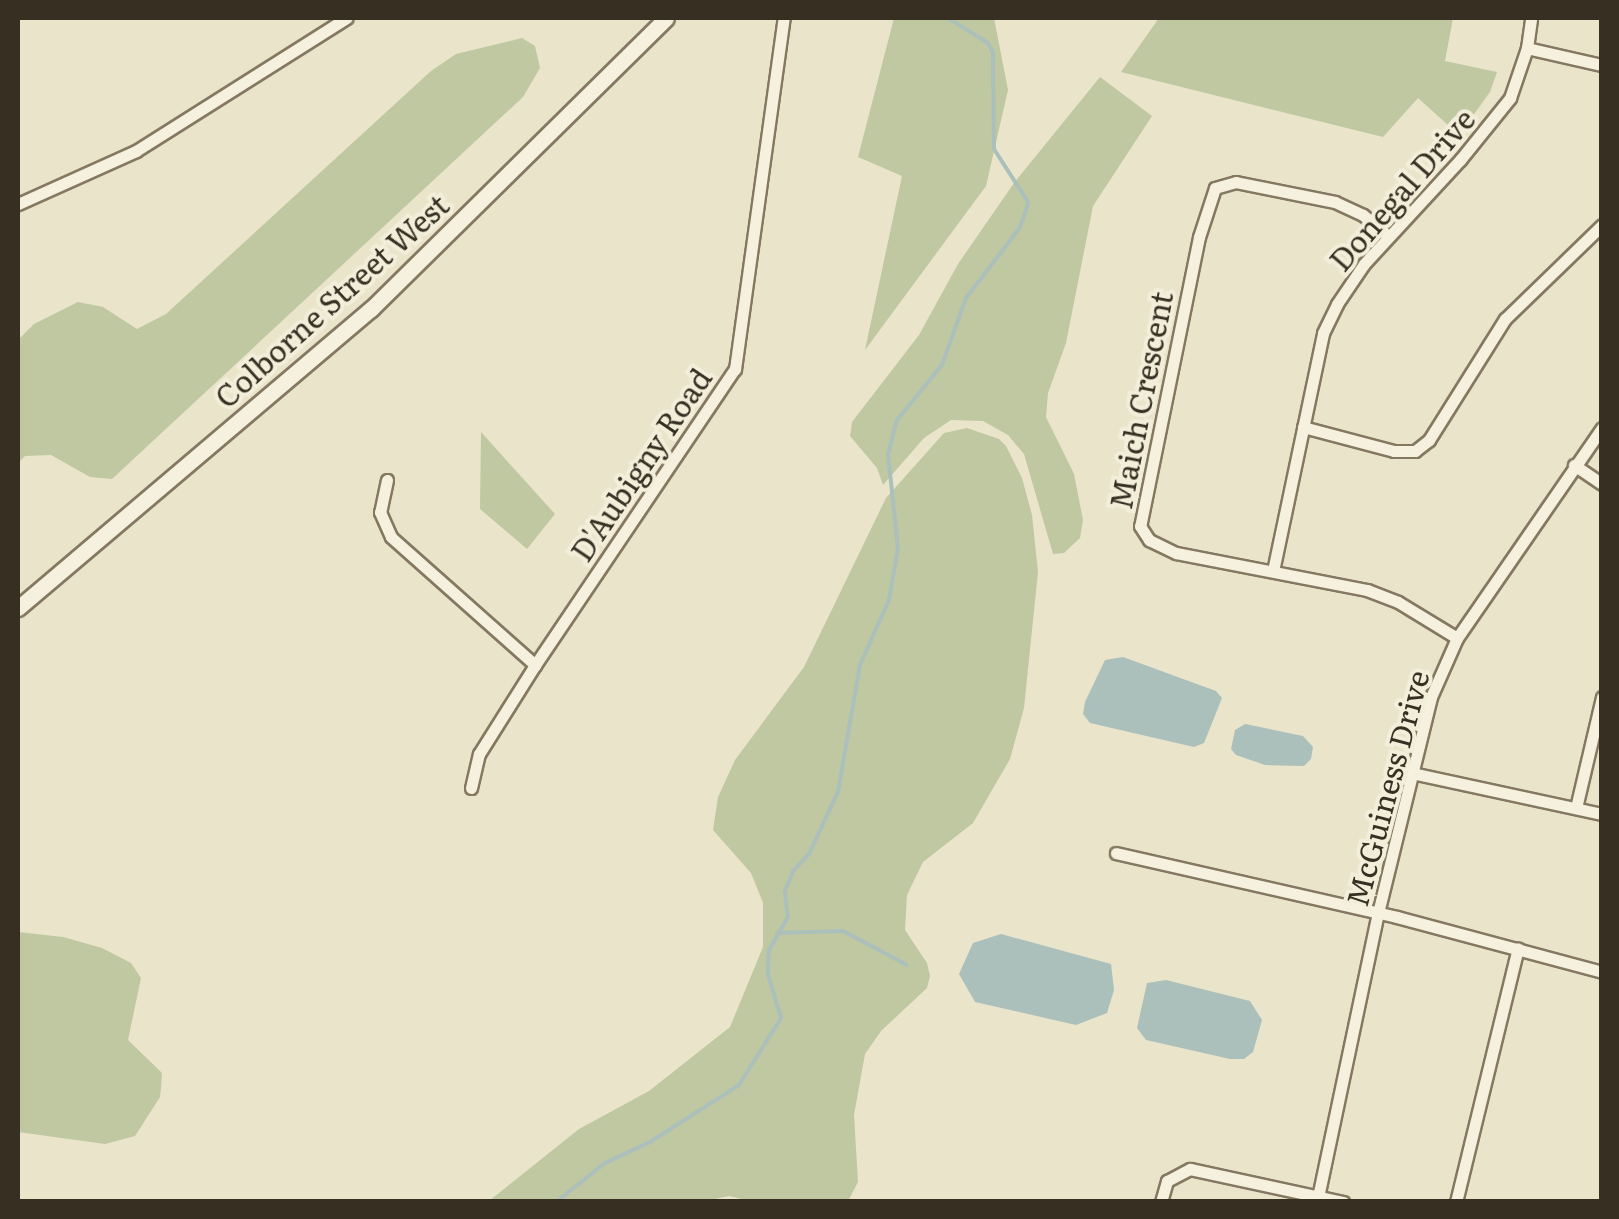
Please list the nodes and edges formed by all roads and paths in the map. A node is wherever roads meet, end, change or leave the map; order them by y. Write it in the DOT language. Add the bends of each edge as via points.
graph roads {
  1 [pos="346,18"];
  2 [pos="666,18"];
  3 [pos="784,18"];
  4 [pos="1531,18"];
  5 [pos="1526,48"];
  6 [pos="1602,65"];
  7 [pos="18,204"];
  8 [pos="1602,226"];
  9 [pos="1388,236"];
  10 [pos="1303,427"];
  11 [pos="1602,428"];
  12 [pos="1574,465"];
  13 [pos="388,480"];
  14 [pos="1602,484"];
  15 [pos="1274,571"];
  16 [pos="18,608"];
  17 [pos="1457,638"];
  18 [pos="535,665"];
  19 [pos="1602,698"];
  20 [pos="1412,773"];
  21 [pos="471,788"];
  22 [pos="1576,808"];
  23 [pos="1602,814"];
  24 [pos="1116,853"];
  25 [pos="1378,913"];
  26 [pos="1518,948"];
  27 [pos="1602,972"];
  28 [pos="1318,1199"];
  29 [pos="1161,1202"];
  30 [pos="1343,1202"];
  31 [pos="1456,1202"];
  1 -- 7 [label="street" via="136,151"];
  2 -- 16 [label="main road, Colborne Street West" via="371,309"];
  3 -- 18 [label="street, D'Aubigny Road" via="734,368"];
  4 -- 5 [label="street, Donegal Drive"];
  5 -- 6 [label="street"];
  5 -- 9 [label="street, Donegal Drive" via="1510,98 1492,124"];
  8 -- 10 [label="street" via="1505,320 1429,440 1415,451"];
  9 -- 10 [label="street, Donegal Drive" via="1350,282 1324,334"];
  9 -- 15 [label="street, Maich Crescent" via="1335,202 1236,182 1215,188 1207,207 1140,526 1160,548"];
  10 -- 15 [label="street, Donegal Drive"];
  11 -- 12 [label="street, McGuiness Drive"];
  12 -- 14 [label="street"];
  12 -- 17 [label="street, McGuiness Drive"];
  13 -- 18 [label="street" via="380,512 391,537"];
  15 -- 17 [label="street, Maich Crescent" via="1367,590"];
  17 -- 20 [label="street, McGuiness Drive" via="1430,697"];
  18 -- 21 [label="street, D'Aubigny Road" via="479,754"];
  19 -- 22 [label="street"];
  20 -- 22 [label="street"];
  20 -- 25 [label="street, McGuiness Drive"];
  22 -- 23 [label="street"];
  24 -- 25 [label="street"];
  25 -- 26 [label="street"];
  25 -- 28 [label="street, McGuiness Drive"];
  26 -- 27 [label="street"];
  26 -- 31 [label="street"];
  28 -- 29 [label="street" via="1190,1169 1166,1181"];
  28 -- 30 [label="street"];
}
